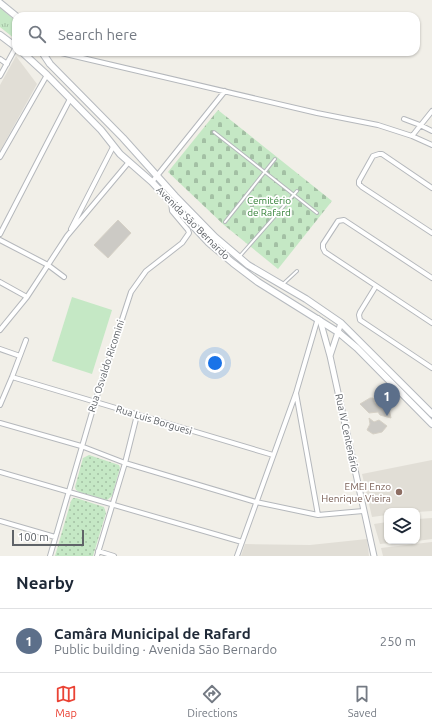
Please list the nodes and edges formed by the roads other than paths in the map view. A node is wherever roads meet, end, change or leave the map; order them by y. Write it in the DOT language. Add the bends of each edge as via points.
graph roads {
  1 [pos="0,3"];
  2 [pos="12,13"];
  3 [pos="0,35"];
  4 [pos="12,44"];
  5 [pos="12,54"];
  6 [pos="26,56"];
  7 [pos="45,56"];
  8 [pos="76,56"];
  9 [pos="81,57"];
  10 [pos="0,59"];
  11 [pos="6,64"];
  12 [pos="47,75"];
  13 [pos="0,76"];
  14 [pos="225,91"];
  15 [pos="70,99"];
  16 [pos="432,111"];
  17 [pos="404,119"];
  18 [pos="420,125"];
  19 [pos="432,131"];
  20 [pos="214,132"];
  21 [pos="412,136"];
  22 [pos="123,138"];
  23 [pos="432,145"];
  24 [pos="114,147"];
  25 [pos="135,151"];
  26 [pos="0,158"];
  27 [pos="275,159"];
  28 [pos="129,162"];
  29 [pos="265,172"];
  30 [pos="157,176"];
  31 [pos="152,182"];
  32 [pos="432,188"];
  33 [pos="297,191"];
  34 [pos="294,194"];
  35 [pos="171,202"];
  36 [pos="318,213"];
  37 [pos="225,222"];
  38 [pos="432,233"];
  39 [pos="0,234"];
  40 [pos="67,236"];
  41 [pos="215,236"];
  42 [pos="0,240"];
  43 [pos="209,243"];
  44 [pos="239,257"];
  45 [pos="48,265"];
  46 [pos="297,271"];
  47 [pos="64,277"];
  48 [pos="432,278"];
  49 [pos="0,282"];
  50 [pos="282,285"];
  51 [pos="376,286"];
  52 [pos="274,293"];
  53 [pos="27,297"];
  54 [pos="319,319"];
  55 [pos="341,323"];
  56 [pos="432,323"];
  57 [pos="1,327"];
  58 [pos="338,332"];
  59 [pos="26,340"];
  60 [pos="0,349"];
  61 [pos="20,356"];
  62 [pos="330,356"];
  63 [pos="432,368"];
  64 [pos="12,377"];
  65 [pos="296,393"];
  66 [pos="95,402"];
  67 [pos="0,405"];
  68 [pos="432,414"];
  69 [pos="138,415"];
  70 [pos="0,423"];
  71 [pos="432,424"];
  72 [pos="81,446"];
  73 [pos="273,455"];
  74 [pos="125,463"];
  75 [pos="0,472"];
  76 [pos="69,491"];
  77 [pos="256,502"];
  78 [pos="112,505"];
  79 [pos="363,511"];
  80 [pos="318,514"];
  81 [pos="0,520"];
  82 [pos="55,537"];
  83 [pos="242,542"];
  84 [pos="97,554"];
  85 [pos="50,556"];
  86 [pos="114,556"];
  87 [pos="237,556"];
  88 [pos="374,556"];
  1 -- 2 [label="main road"];
  3 -- 4 [label="main road"];
  5 -- 11 [label="street"];
  6 -- 12 [label="main road, Avenida São Bernardo"];
  7 -- 22 [label="main road, Avenida São Bernardo"];
  8 -- 9 [label="street"];
  9 -- 14 [label="street"];
  10 -- 11 [label="street"];
  11 -- 13 [label="street"];
  12 -- 15 [label="main road, Avenida São Bernardo"];
  12 -- 26 [label="street"];
  14 -- 21 [label="street" via="317,114 378,124"];
  14 -- 30 [label="street"];
  15 -- 24 [label="main road, Avenida São Bernardo" via="102,130"];
  15 -- 39 [label="street"];
  16 -- 18 [label="street"];
  17 -- 18 [label="street"];
  18 -- 19 [label="street"];
  18 -- 21 [label="street"];
  20 -- 29 [label="lane"];
  21 -- 23 [label="street"];
  22 -- 24 [label="main road"];
  22 -- 25 [label="main road, Avenida São Bernardo"];
  24 -- 28 [label="main road, Avenida São Bernardo"];
  24 -- 40 [label="street"];
  25 -- 28 [label="main road"];
  25 -- 30 [label="main road, Avenida São Bernardo"];
  27 -- 29 [label="lane"];
  28 -- 31 [label="main road, Avenida São Bernardo"];
  28 -- 40 [label="street"];
  29 -- 34 [label="lane"];
  29 -- 37 [label="lane"];
  30 -- 31 [label="street"];
  30 -- 41 [label="main road, Avenida São Bernardo"];
  31 -- 35 [label="main road, Avenida São Bernardo"];
  32 -- 38 [label="street" via="382,154 373,156 359,180 361,185"];
  33 -- 34 [label="lane"];
  34 -- 36 [label="lane"];
  34 -- 44 [label="lane"];
  35 -- 43 [label="main road, Avenida São Bernardo"];
  35 -- 66 [label="street, Rua Osvaldo Ricomini" via="172,211 189,233 182,243 146,271 131,292"];
  40 -- 45 [label="street"];
  41 -- 43 [label="main road"];
  41 -- 44 [label="main road, Avenida São Bernardo"];
  42 -- 45 [label="street"];
  43 -- 52 [label="main road, Avenida São Bernardo"];
  44 -- 50 [label="main road, Avenida São Bernardo"];
  45 -- 47 [label="street"];
  45 -- 53 [label="street"];
  46 -- 50 [label="lane"];
  48 -- 51 [label="street" via="346,221 338,221 323,244 324,250"];
  49 -- 53 [label="street"];
  50 -- 52 [label="main road"];
  50 -- 55 [label="main road, Avenida São Bernardo"];
  51 -- 56 [label="street"];
  51 -- 63 [label="street" via="360,312 360,320"];
  52 -- 54 [label="main road, Avenida São Bernardo"];
  53 -- 57 [label="street"];
  54 -- 58 [label="main road, Avenida São Bernardo"];
  54 -- 62 [label="street, Rua IV Centenário"];
  54 -- 65 [label="street"];
  55 -- 58 [label="street"];
  55 -- 68 [label="main road, Avenida São Bernardo"];
  58 -- 62 [label="street"];
  58 -- 71 [label="main road, Avenida São Bernardo"];
  59 -- 61 [label="street"];
  60 -- 61 [label="street"];
  61 -- 64 [label="street"];
  62 -- 79 [label="street, Rua IV Centenário"];
  64 -- 66 [label="street, Rua Luis Borguesi"];
  64 -- 67 [label="street"];
  65 -- 73 [label="street"];
  65 -- 80 [label="street"];
  66 -- 69 [label="street, Rua Luis Borguesi"];
  66 -- 72 [label="street, Rua Osvaldo Ricomini"];
  69 -- 73 [label="street, Rua Luis Borguesi"];
  69 -- 74 [label="street"];
  70 -- 72 [label="street"];
  72 -- 74 [label="street"];
  72 -- 76 [label="street, Rua Osvaldo Ricomini"];
  73 -- 77 [label="street"];
  74 -- 77 [label="street"];
  74 -- 78 [label="street"];
  75 -- 76 [label="street"];
  76 -- 78 [label="street"];
  76 -- 82 [label="street, Rua Osvaldo Ricomini"];
  77 -- 80 [label="street"];
  77 -- 83 [label="street"];
  78 -- 83 [label="street"];
  78 -- 84 [label="street"];
  79 -- 80 [label="street"];
  79 -- 88 [label="street, Rua IV Centenário"];
  81 -- 82 [label="street"];
  82 -- 85 [label="street, Rua Osvaldo Ricomini"];
  83 -- 87 [label="street"];
  84 -- 86 [label="street"];
}
